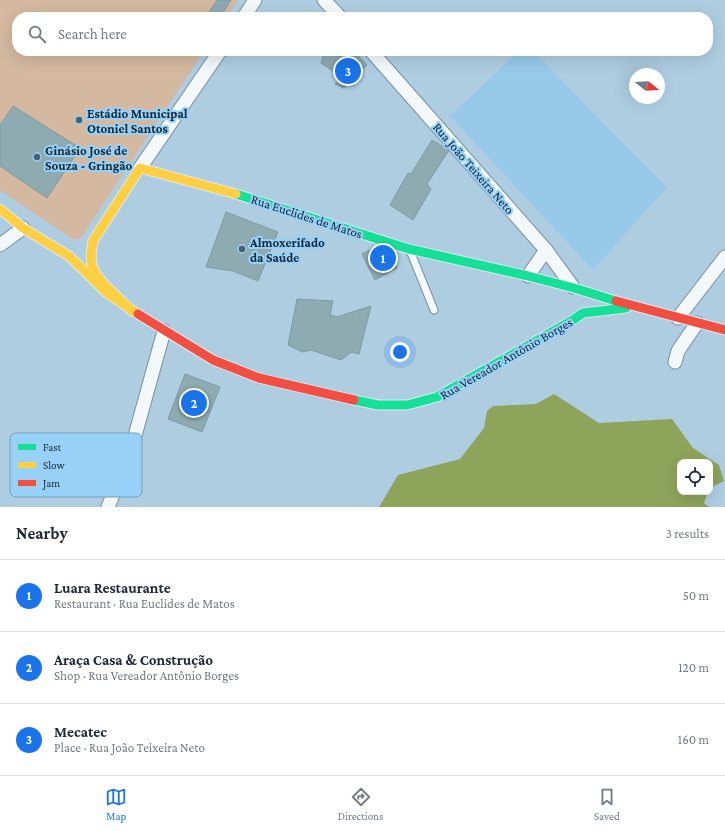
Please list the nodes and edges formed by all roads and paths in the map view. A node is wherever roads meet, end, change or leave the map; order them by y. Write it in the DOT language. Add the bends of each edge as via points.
graph roads {
  1 [pos="255,0"];
  2 [pos="324,0"];
  3 [pos="247,12"];
  4 [pos="335,12"];
  5 [pos="217,56"];
  6 [pos="375,56"];
  7 [pos="140,168"];
  8 [pos="0,209"];
  9 [pos="23,228"];
  10 [pos="43,230"];
  11 [pos="93,241"];
  12 [pos="0,245"];
  13 [pos="80,245"];
  14 [pos="409,249"];
  15 [pos="546,250"];
  16 [pos="725,257"];
  17 [pos="528,276"];
  18 [pos="579,302"];
  19 [pos="635,307"];
  20 [pos="434,310"];
  21 [pos="132,312"];
  22 [pos="678,318"];
  23 [pos="697,322"];
  24 [pos="725,330"];
  25 [pos="164,331"];
  26 [pos="675,362"];
  27 [pos="136,433"];
  28 [pos="112,497"];
  29 [pos="108,507"];
  1 -- 3 [label="street"];
  2 -- 4 [label="street"];
  5 -- 7 [label="street"];
  6 -- 15 [label="street, Rua João Teixeira Neto"];
  7 -- 11 [label="highway"];
  7 -- 14 [label="highway, Rua Euclides de Matos" via="225,190"];
  8 -- 9 [label="highway, Rua Vereador Antônio Borges"];
  8 -- 10 [label="highway, Rua Vereador Antônio Borges"];
  9 -- 12 [label="street"];
  9 -- 21 [label="highway, Rua Vereador Antônio Borges" via="69,256 107,293"];
  11 -- 13 [label="highway"];
  11 -- 21 [label="highway" via="92,269"];
  14 -- 17 [label="highway, Rua Euclides de Matos"];
  14 -- 20 [label="lane"];
  15 -- 17 [label="street"];
  15 -- 18 [label="street, Rua João Teixeira Neto"];
  16 -- 22 [label="street"];
  17 -- 18 [label="highway, Rua Euclides de Matos"];
  18 -- 19 [label="highway, Rua Euclides de Matos"];
  18 -- 19 [label="highway, Rua Vereador Antônio Borges"];
  18 -- 25 [label="highway, Rua Vereador Antônio Borges" via="573,320 437,397 407,405 378,405 258,378 213,360"];
  19 -- 22 [label="highway, Rua Euclides de Matos"];
  21 -- 25 [label="highway, Rua Vereador Antônio Borges"];
  22 -- 23 [label="highway, Rua Euclides de Matos"];
  23 -- 24 [label="highway, Rua Euclides de Matos"];
  23 -- 26 [label="street" via="678,351"];
  25 -- 27 [label="street"];
  28 -- 29 [label="street"];
}
